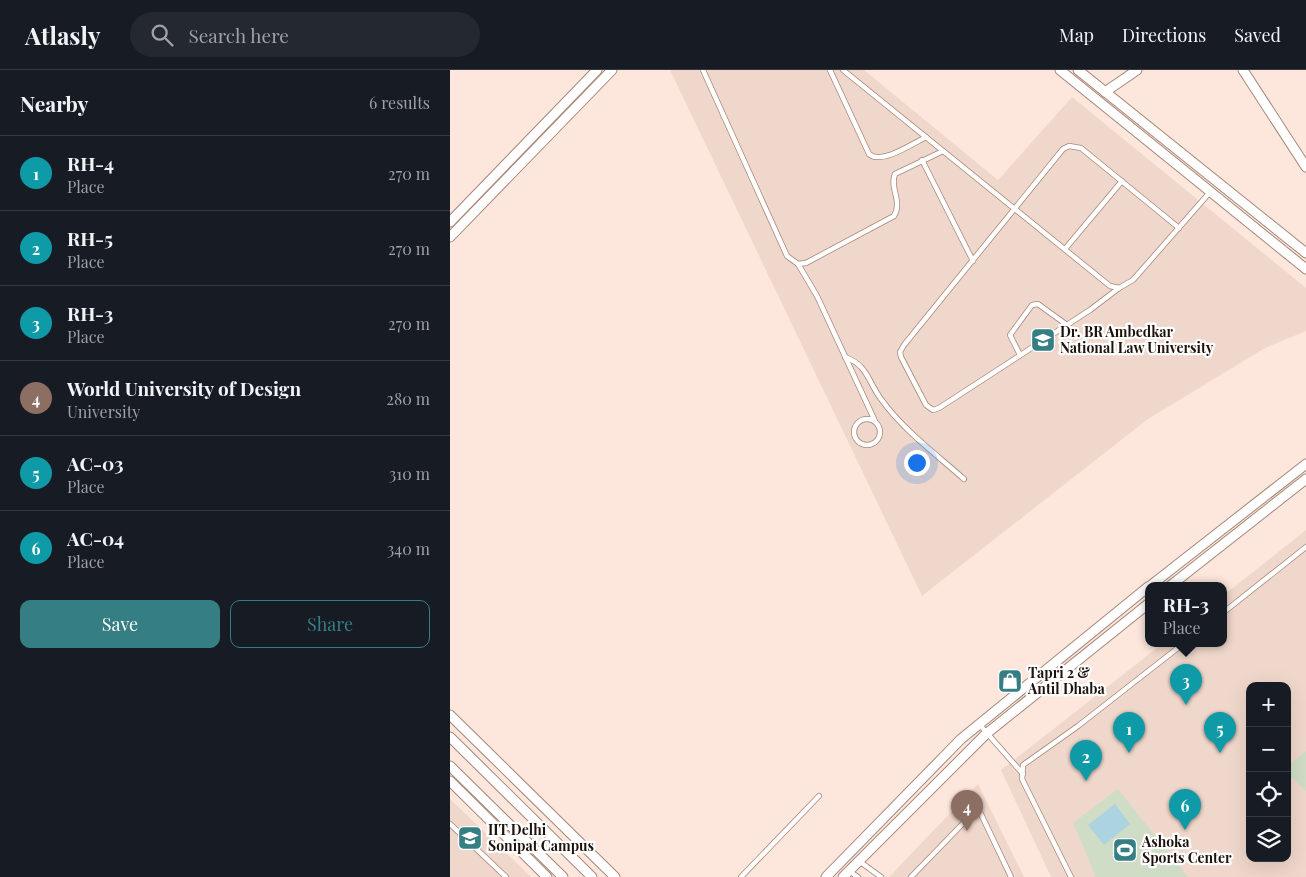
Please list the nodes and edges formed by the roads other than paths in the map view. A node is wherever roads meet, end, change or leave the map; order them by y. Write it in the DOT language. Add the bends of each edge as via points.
graph roads {
  1 [pos="597,70"];
  2 [pos="612,70"];
  3 [pos="703,70"];
  4 [pos="830,70"];
  5 [pos="843,70"];
  6 [pos="1060,70"];
  7 [pos="1078,70"];
  8 [pos="1137,70"];
  9 [pos="1246,71"];
  10 [pos="1105,92"];
  11 [pos="926,137"];
  12 [pos="943,151"];
  13 [pos="922,160"];
  14 [pos="1306,167"];
  15 [pos="1202,168"];
  16 [pos="1194,178"];
  17 [pos="1122,181"];
  18 [pos="1211,191"];
  19 [pos="1015,210"];
  20 [pos="450,222"];
  21 [pos="1179,228"];
  22 [pos="450,237"];
  23 [pos="1065,249"];
  24 [pos="1306,253"];
  25 [pos="973,261"];
  26 [pos="798,264"];
  27 [pos="1306,269"];
  28 [pos="1119,288"];
  29 [pos="1067,325"];
  30 [pos="1020,355"];
  31 [pos="846,357"];
  32 [pos="875,421"];
  33 [pos="1306,464"];
  34 [pos="964,479"];
  35 [pos="1306,479"];
  36 [pos="1306,546"];
  37 [pos="1155,582"];
  38 [pos="1175,582"];
  39 [pos="1145,590"];
  40 [pos="1145,606"];
  41 [pos="1227,610"];
  42 [pos="1179,647"];
  43 [pos="450,715"];
  44 [pos="978,724"];
  45 [pos="986,734"];
  46 [pos="450,737"];
  47 [pos="450,766"];
  48 [pos="1022,774"];
  49 [pos="450,781"];
  50 [pos="819,796"];
  51 [pos="450,824"];
  52 [pos="859,861"];
  53 [pos="846,874"];
  54 [pos="560,876"];
  55 [pos="506,877"];
  56 [pos="547,877"];
  57 [pos="592,877"];
  58 [pos="616,877"];
  59 [pos="741,877"];
  60 [pos="826,877"];
  61 [pos="858,877"];
  62 [pos="881,877"];
  63 [pos="911,877"];
  64 [pos="1011,877"];
  65 [pos="1071,877"];
  1 -- 20 [label="street"];
  2 -- 22 [label="street"];
  3 -- 26 [label="lane" via="787,256"];
  4 -- 11 [label="lane" via="873,158 881,159"];
  5 -- 11 [label="lane"];
  6 -- 16 [label="street"];
  7 -- 10 [label="street"];
  8 -- 10 [label="street"];
  9 -- 14 [label="street"];
  10 -- 15 [label="street"];
  11 -- 12 [label="lane"];
  12 -- 13 [label="lane"];
  12 -- 19 [label="lane"];
  13 -- 25 [label="lane"];
  13 -- 26 [label="lane" via="895,174 898,210 894,216 806,263"];
  15 -- 16 [label="street"];
  15 -- 24 [label="street"];
  16 -- 18 [label="street"];
  17 -- 19 [label="lane" via="1081,148 1069,146 1063,149"];
  17 -- 21 [label="lane"];
  17 -- 23 [label="lane"];
  18 -- 21 [label="lane"];
  18 -- 27 [label="street"];
  19 -- 23 [label="lane"];
  19 -- 25 [label="lane"];
  21 -- 28 [label="lane" via="1133,280"];
  23 -- 28 [label="lane" via="1110,286"];
  25 -- 30 [label="lane" via="904,345 901,357 926,405 933,410"];
  26 -- 31 [label="lane" via="814,289"];
  28 -- 29 [label="lane"];
  29 -- 30 [label="lane"];
  29 -- 30 [label="lane" via="1040,306 1032,305 1010,335"];
  31 -- 32 [label="lane"];
  31 -- 34 [label="lane" via="861,365 894,415"];
  32 -- 32 [label="lane" via="862,419 855,425 854,434 858,442 867,445 878,440 880,428"];
  33 -- 37 [label="street"];
  35 -- 38 [label="street"];
  36 -- 41 [label="lane"];
  39 -- 44 [label="street"];
  40 -- 45 [label="street"];
  42 -- 48 [label="lane" via="1023,765"];
  43 -- 58 [label="street"];
  44 -- 45 [label="lane"];
  44 -- 60 [label="street"];
  45 -- 48 [label="lane"];
  45 -- 52 [label="street"];
  46 -- 57 [label="street"];
  47 -- 54 [label="street"];
  48 -- 65 [label="lane" via="1022,780"];
  49 -- 56 [label="street"];
  50 -- 59 [label="lane"];
  51 -- 55 [label="lane"];
  52 -- 53 [label="street"];
  52 -- 62 [label="lane"];
  53 -- 61 [label="lane"];
  63 -- 64 [label="lane" via="976,810 981,814"];
}
